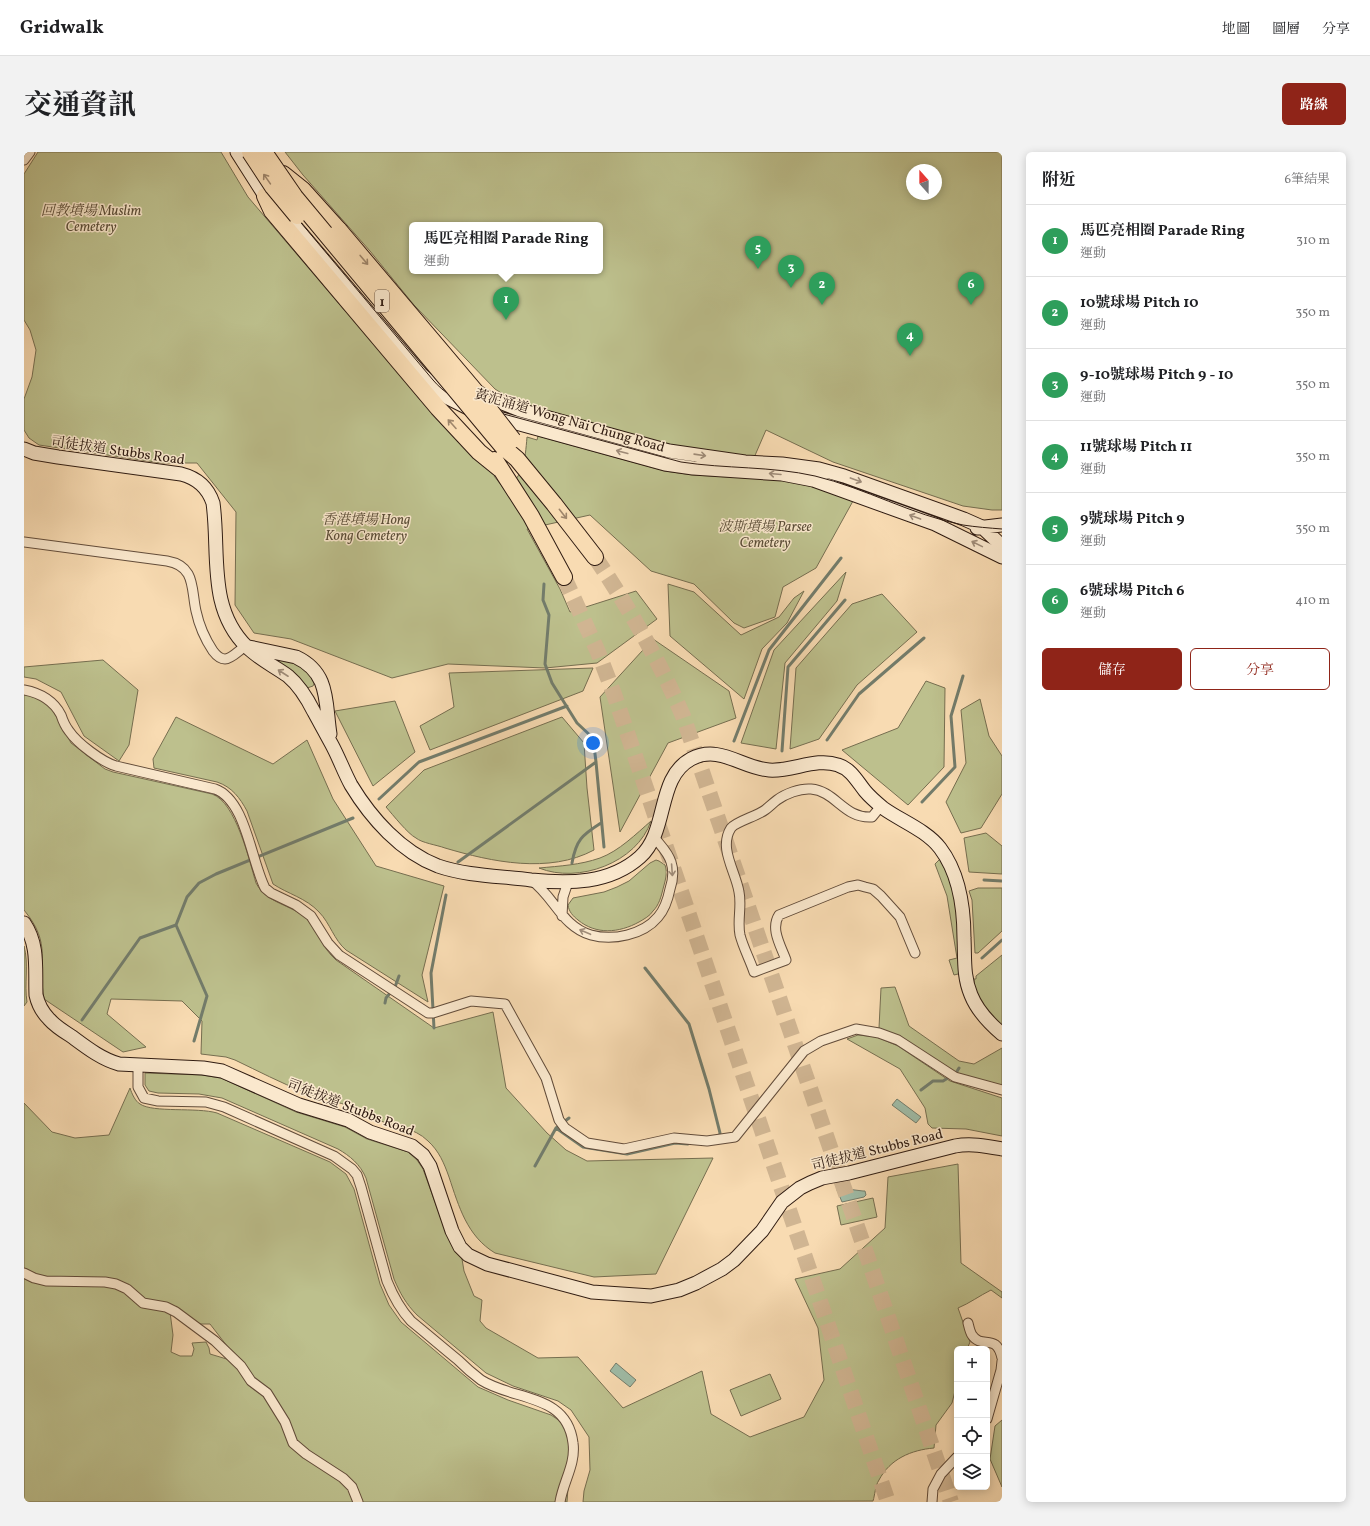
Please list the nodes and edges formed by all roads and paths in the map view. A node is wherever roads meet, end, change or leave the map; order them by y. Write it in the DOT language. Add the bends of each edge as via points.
graph roads {
  1 [pos="30,152"];
  2 [pos="237,152"];
  3 [pos="250,152"];
  4 [pos="264,152"];
  5 [pos="269,152"];
  6 [pos="24,160"];
  7 [pos="283,174"];
  8 [pos="265,196"];
  9 [pos="24,449"];
  10 [pos="517,459"];
  11 [pos="500,469"];
  12 [pos="1002,525"];
  13 [pos="982,527"];
  14 [pos="952,531"];
  15 [pos="24,542"];
  16 [pos="1002,546"];
  17 [pos="595,557"];
  18 [pos="1002,557"];
  19 [pos="564,577"];
  20 [pos="246,646"];
  21 [pos="320,676"];
  22 [pos="24,690"];
  23 [pos="303,692"];
  24 [pos="333,746"];
  25 [pos="881,806"];
  26 [pos="654,837"];
  27 [pos="530,880"];
  28 [pos="568,882"];
  29 [pos="562,916"];
  30 [pos="24,922"];
  31 [pos="915,953"];
  32 [pos="1002,1034"];
  33 [pos="138,1065"];
  34 [pos="1002,1090"];
  35 [pos="1002,1149"];
  36 [pos="24,1273"];
  37 [pos="968,1323"];
  38 [pos="1002,1359"];
  39 [pos="987,1418"];
  40 [pos="954,1460"];
  41 [pos="358,1502"];
  42 [pos="560,1502"];
  43 [pos="932,1502"];
  1 -- 6 [label="street"];
  2 -- 8 [label="main road, 黃泥涌道 Wong Nai Chung Road"];
  11 -- 3 [label="highway, 1, one-way, bridge" via="488,446 467,418 273,187"];
  4 -- 10 [label="highway, 1, bridge" via="300,203 503,446"];
  5 -- 7 [label="main road, 黃泥涌道 Wong Nai Chung Road"];
  7 -- 10 [label="highway, one-way, bridge" via="303,190 339,230 488,407 513,440"];
  7 -- 13 [label="main road, 黃泥涌道 Wong Nai Chung Road, one-way" via="296,195 422,347 438,364 460,381 487,397 520,410 669,451 819,469"];
  11 -- 8 [label="highway, one-way" via="457,429 272,211"];
  14 -- 8 [label="main road, 黃泥涌道 Wong Nai Chung Road, one-way" via="813,480 782,474 665,464 502,419 448,398 422,374 278,206"];
  9 -- 20 [label="main road, 司徒拔道 Stubbs Road" via="58,457 181,474 202,484 210,494 214,507 216,574 220,599 228,622"];
  10 -- 17 [label="highway, 1, one-way"];
  11 -- 19 [label="highway, 1" via="516,492"];
  12 -- 13 [label="main road, 黃泥涌道 Wong Nai Chung Road"];
  13 -- 14 [label="main road, 黃泥涌道 Wong Nai Chung Road"];
  13 -- 16 [label="main road"];
  18 -- 14 [label="main road, 黃泥涌道 Wong Nai Chung Road, one-way"];
  15 -- 20 [label="street" via="178,564 191,580 199,622 215,652 220,658 225,659"];
  20 -- 21 [label="main road" via="296,657 310,665"];
  23 -- 20 [label="main road, 司徒拔道 Stubbs Road, one-way" via="289,677 266,663"];
  21 -- 23 [label="main road" via="315,691"];
  21 -- 24 [label="main road, 司徒拔道 Stubbs Road"];
  22 -- 34 [label="street" via="40,694 50,701 68,731 107,763 220,791 232,804 242,822 265,888 305,910 316,922 332,950 378,981 428,1013 471,1001 505,1004 546,1078 562,1124 587,1143 624,1149 674,1138 707,1141 735,1137 804,1051 821,1041 856,1029 898,1040 955,1077"];
  23 -- 24 [label="main road, 司徒拔道 Stubbs Road"];
  24 -- 27 [label="main road, 司徒拔道 Stubbs Road" via="351,785 370,811 392,836 416,855 436,865 458,871"];
  25 -- 26 [label="main road, 司徒拔道 Stubbs Road" via="851,772 838,765 823,763 769,770 722,755 706,754 690,759 673,775"];
  25 -- 31 [label="street" via="872,817 858,817 831,796 821,790 810,788 777,800 760,813 731,827 725,846 739,893 740,934 754,972 786,960 775,929 775,921 779,916 858,885 873,889 897,912"];
  25 -- 32 [label="main road, 司徒拔道 Stubbs Road" via="925,834 944,854 960,897 969,991 981,1012"];
  26 -- 28 [label="main road, 司徒拔道 Stubbs Road" via="643,854 629,865 600,878"];
  26 -- 29 [label="street, one-way" via="668,855 673,872 667,902 659,916 650,924 626,936 601,938 578,930"];
  27 -- 28 [label="main road, 司徒拔道 Stubbs Road"];
  27 -- 29 [label="street" via="544,891"];
  28 -- 29 [label="street" via="563,898"];
  30 -- 33 [label="main road, 司徒拔道 Stubbs Road" via="35,948 37,1001 48,1019 104,1058 119,1064"];
  33 -- 35 [label="main road, 司徒拔道 Stubbs Road" via="222,1071 299,1105 348,1120 370,1132 412,1146 423,1155 430,1166 452,1231 460,1247 468,1254 487,1264 592,1292 651,1296 679,1290 707,1278 746,1249 782,1202 800,1188 822,1178 960,1145 982,1145"];
  33 -- 42 [label="street" via="138,1086 144,1098 219,1106 334,1156 352,1169 361,1187 387,1281 402,1311 482,1380 547,1404 558,1412 568,1425 573,1439 574,1454"];
  36 -- 41 [label="street" via="46,1281 116,1284 127,1289 143,1303 166,1307 176,1312 214,1341 241,1366 251,1381 267,1393 285,1422 293,1443 344,1478 354,1491"];
  37 -- 38 [label="street" via="972,1335 983,1342 998,1346"];
  38 -- 39 [label="street"];
  40 -- 43 [label="street" via="941,1474 933,1490"];
}
